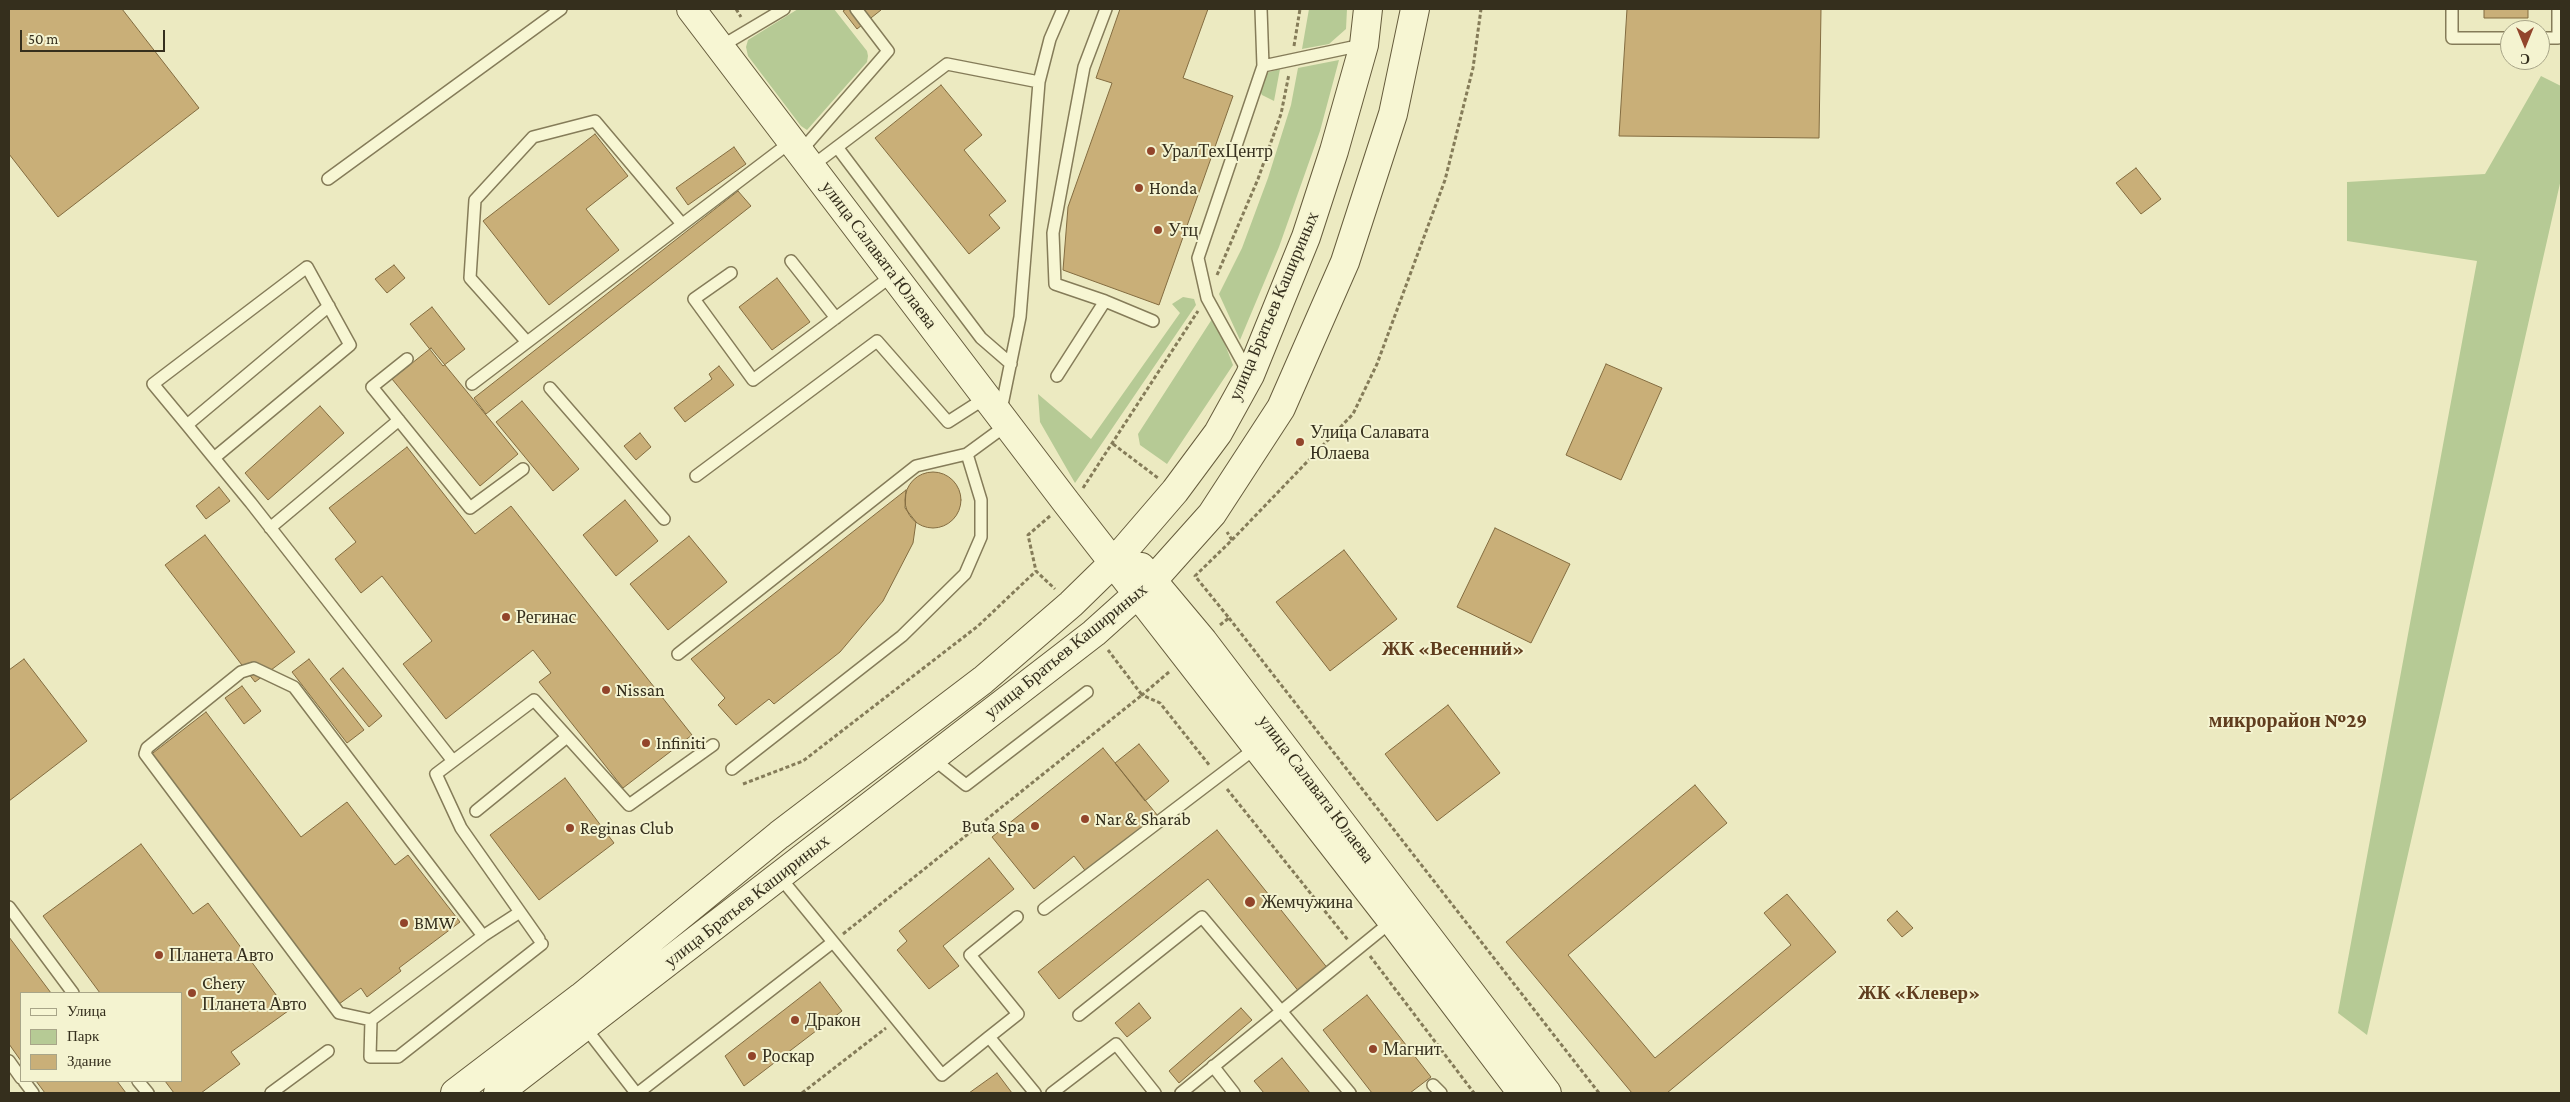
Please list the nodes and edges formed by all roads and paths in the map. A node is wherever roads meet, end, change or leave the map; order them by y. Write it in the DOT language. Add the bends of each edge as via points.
graph roads {
  1 [pos="561,9"];
  2 [pos="691,9"];
  3 [pos="784,9"];
  4 [pos="856,9"];
  5 [pos="1063,9"];
  6 [pos="1106,9"];
  7 [pos="1261,9"];
  8 [pos="1368,9"];
  9 [pos="1415,9"];
  10 [pos="1481,9"];
  11 [pos="2452,9"];
  12 [pos="2558,9"];
  13 [pos="2500,38"];
  14 [pos="2550,38"];
  15 [pos="1364,45"];
  16 [pos="720,48"];
  17 [pos="1263,66"];
  18 [pos="1039,82"];
  19 [pos="837,147"];
  20 [pos="802,152"];
  21 [pos="328,179"];
  22 [pos="682,224"];
  23 [pos="792,261"];
  24 [pos="731,273"];
  25 [pos="893,275"];
  26 [pos="1105,301"];
  27 [pos="329,306"];
  28 [pos="836,318"];
  29 [pos="1153,321"];
  30 [pos="527,342"];
  31 [pos="407,359"];
  32 [pos="1011,364"];
  33 [pos="1250,375"];
  34 [pos="1057,376"];
  35 [pos="472,384"];
  36 [pos="550,388"];
  37 [pos="998,412"];
  38 [pos="399,420"];
  39 [pos="187,425"];
  40 [pos="967,454"];
  41 [pos="214,458"];
  42 [pos="523,469"];
  43 [pos="696,476"];
  44 [pos="664,519"];
  45 [pos="270,528"];
  46 [pos="1232,540"];
  47 [pos="1119,556"];
  48 [pos="1036,571"];
  49 [pos="1195,576"];
  50 [pos="1146,587"];
  51 [pos="1228,618"];
  52 [pos="1203,641"];
  53 [pos="678,654"];
  54 [pos="1087,692"];
  55 [pos="1142,695"];
  56 [pos="568,737"];
  57 [pos="713,745"];
  58 [pos="1257,747"];
  59 [pos="882,757"];
  60 [pos="932,758"];
  61 [pos="453,761"];
  62 [pos="732,769"];
  63 [pos="1218,777"];
  64 [pos="901,782"];
  65 [pos="743,784"];
  66 [pos="476,811"];
  67 [pos="779,876"];
  68 [pos="9,907"];
  69 [pos="1044,909"];
  70 [pos="520,912"];
  71 [pos="1017,917"];
  72 [pos="1392,921"];
  73 [pos="483,936"];
  74 [pos="833,942"];
  75 [pos="1361,945"];
  76 [pos="72,992"];
  77 [pos="1282,1011"];
  78 [pos="1079,1015"];
  79 [pos="371,1020"];
  80 [pos="896,1020"];
  81 [pos="584,1026"];
  82 [pos="989,1037"];
  83 [pos="328,1051"];
  84 [pos="9,1061"];
  85 [pos="1213,1066"];
  86 [pos="20,1077"];
  87 [pos="25,1082"];
  88 [pos="139,1082"];
  89 [pos="33,1093"];
  90 [pos="148,1093"];
  91 [pos="271,1093"];
  92 [pos="455,1093"];
  93 [pos="498,1093"];
  94 [pos="637,1093"];
  95 [pos="802,1093"];
  96 [pos="1035,1093"];
  97 [pos="1052,1093"];
  98 [pos="1155,1093"];
  99 [pos="1181,1093"];
  100 [pos="1234,1093"];
  101 [pos="1350,1093"];
  102 [pos="1474,1093"];
  103 [pos="1522,1093"];
  104 [pos="1548,1093"];
  105 [pos="1599,1093"];
  1 -- 21 [label="lane"];
  2 -- 16 [label="main road, улица Салавата Юлаева"];
  3 -- 16 [label="lane"];
  4 -- 20 [label="lane" via="888,51"];
  5 -- 18 [label="lane" via="1050,39"];
  6 -- 26 [label="lane" via="1084,67 1053,233 1055,284"];
  7 -- 17 [label="lane"];
  8 -- 15 [label="main road, улица Братьев Кашириных"];
  9 -- 50 [label="main road, улица Братьев Кашириных" via="1393,114 1345,262 1281,408 1212,514"];
  10 -- 46 [label="path" via="1473,68 1445,180 1377,364 1353,414"];
  11 -- 13 [label="lane" via="2452,38"];
  12 -- 14 [label="lane" via="2558,38"];
  15 -- 17 [label="lane"];
  15 -- 33 [label="main road, улица Братьев Кашириных" via="1306,237"];
  16 -- 20 [label="main road, улица Салавата Юлаева"];
  17 -- 33 [label="lane" via="1198,258 1207,298"];
  18 -- 19 [label="lane" via="947,64"];
  18 -- 32 [label="lane" via="1020,317"];
  19 -- 20 [label="lane"];
  19 -- 32 [label="lane" via="981,338"];
  20 -- 22 [label="lane"];
  20 -- 25 [label="main road, улица Салавата Юлаева"];
  22 -- 30 [label="lane"];
  22 -- 30 [label="lane" via="596,121 533,137 475,200 470,278"];
  23 -- 28 [label="lane"];
  24 -- 28 [label="lane" via="694,299 753,380"];
  25 -- 28 [label="lane"];
  25 -- 37 [label="main road, улица Салавата Юлаева"];
  26 -- 29 [label="lane"];
  26 -- 34 [label="lane"];
  27 -- 39 [label="lane"];
  27 -- 39 [label="lane" via="307,266 154,384"];
  27 -- 41 [label="lane" via="350,344"];
  30 -- 35 [label="lane"];
  31 -- 38 [label="lane" via="372,387"];
  32 -- 37 [label="lane"];
  33 -- 47 [label="main road, улица Братьев Кашириных" via="1218,433 1175,491"];
  36 -- 44 [label="lane"];
  37 -- 40 [label="lane"];
  37 -- 43 [label="lane" via="948,422 876,341"];
  37 -- 47 [label="main road, улица Салавата Юлаева" via="1066,502"];
  38 -- 42 [label="lane" via="470,508"];
  38 -- 45 [label="lane"];
  39 -- 41 [label="lane"];
  40 -- 53 [label="lane" via="916,466"];
  40 -- 62 [label="lane" via="981,500 981,537 965,574 902,636"];
  41 -- 45 [label="lane"];
  45 -- 61 [label="lane"];
  47 -- 50 [label="main road, улица Салавата Юлаева"];
  47 -- 59 [label="main road, улица Братьев Кашириных" via="1071,604 983,680"];
  48 -- 65 [label="path" via="978,626 803,761"];
  49 -- 51 [label="path"];
  50 -- 52 [label="main road, улица Салавата Юлаева"];
  50 -- 58 [label="main road, улица Салавата Юлаева"];
  50 -- 60 [label="main road, улица Братьев Кашириных" via="1094,633"];
  51 -- 52 [label="path"];
  51 -- 105 [label="path"];
  52 -- 104 [label="main road, улица Салавата Юлаева"];
  54 -- 60 [label="lane" via="966,785"];
  55 -- 63 [label="path" via="1160,703"];
  56 -- 57 [label="lane" via="629,805"];
  56 -- 61 [label="lane" via="534,700"];
  56 -- 66 [label="lane"];
  58 -- 63 [label="lane"];
  58 -- 72 [label="main road, улица Салавата Юлаева"];
  59 -- 64 [label="main road"];
  59 -- 92 [label="main road, улица Братьев Кашириных"];
  60 -- 64 [label="main road, улица Братьев Кашириных"];
  61 -- 70 [label="lane" via="436,774 461,828"];
  63 -- 69 [label="lane"];
  63 -- 75 [label="path" via="1348,941"];
  64 -- 67 [label="main road, улица Братьев Кашириных"];
  67 -- 74 [label="lane"];
  67 -- 81 [label="main road, улица Братьев Кашириных"];
  68 -- 76 [label="lane"];
  70 -- 73 [label="lane"];
  70 -- 79 [label="lane" via="540,941 398,1057 370,1057"];
  71 -- 82 [label="lane" via="970,955 1018,1014"];
  72 -- 75 [label="lane"];
  72 -- 103 [label="main road, улица Салавата Юлаева"];
  73 -- 79 [label="lane"];
  73 -- 79 [label="lane" via="294,687 254,668 241,672 147,748 145,754 339,1013"];
  74 -- 80 [label="lane"];
  74 -- 94 [label="lane"];
  75 -- 77 [label="lane"];
  75 -- 102 [label="path"];
  77 -- 78 [label="lane" via="1202,917"];
  77 -- 85 [label="lane"];
  77 -- 101 [label="lane"];
  80 -- 82 [label="lane" via="942,1075"];
  80 -- 95 [label="path"];
  81 -- 93 [label="main road, улица Братьев Кашириных"];
  81 -- 94 [label="lane"];
  82 -- 96 [label="lane"];
  83 -- 91 [label="lane"];
  84 -- 86 [label="lane"];
  85 -- 99 [label="lane"];
  85 -- 100 [label="lane"];
  87 -- 89 [label="lane"];
  88 -- 90 [label="lane"];
  97 -- 98 [label="lane" via="1116,1044"];
}
